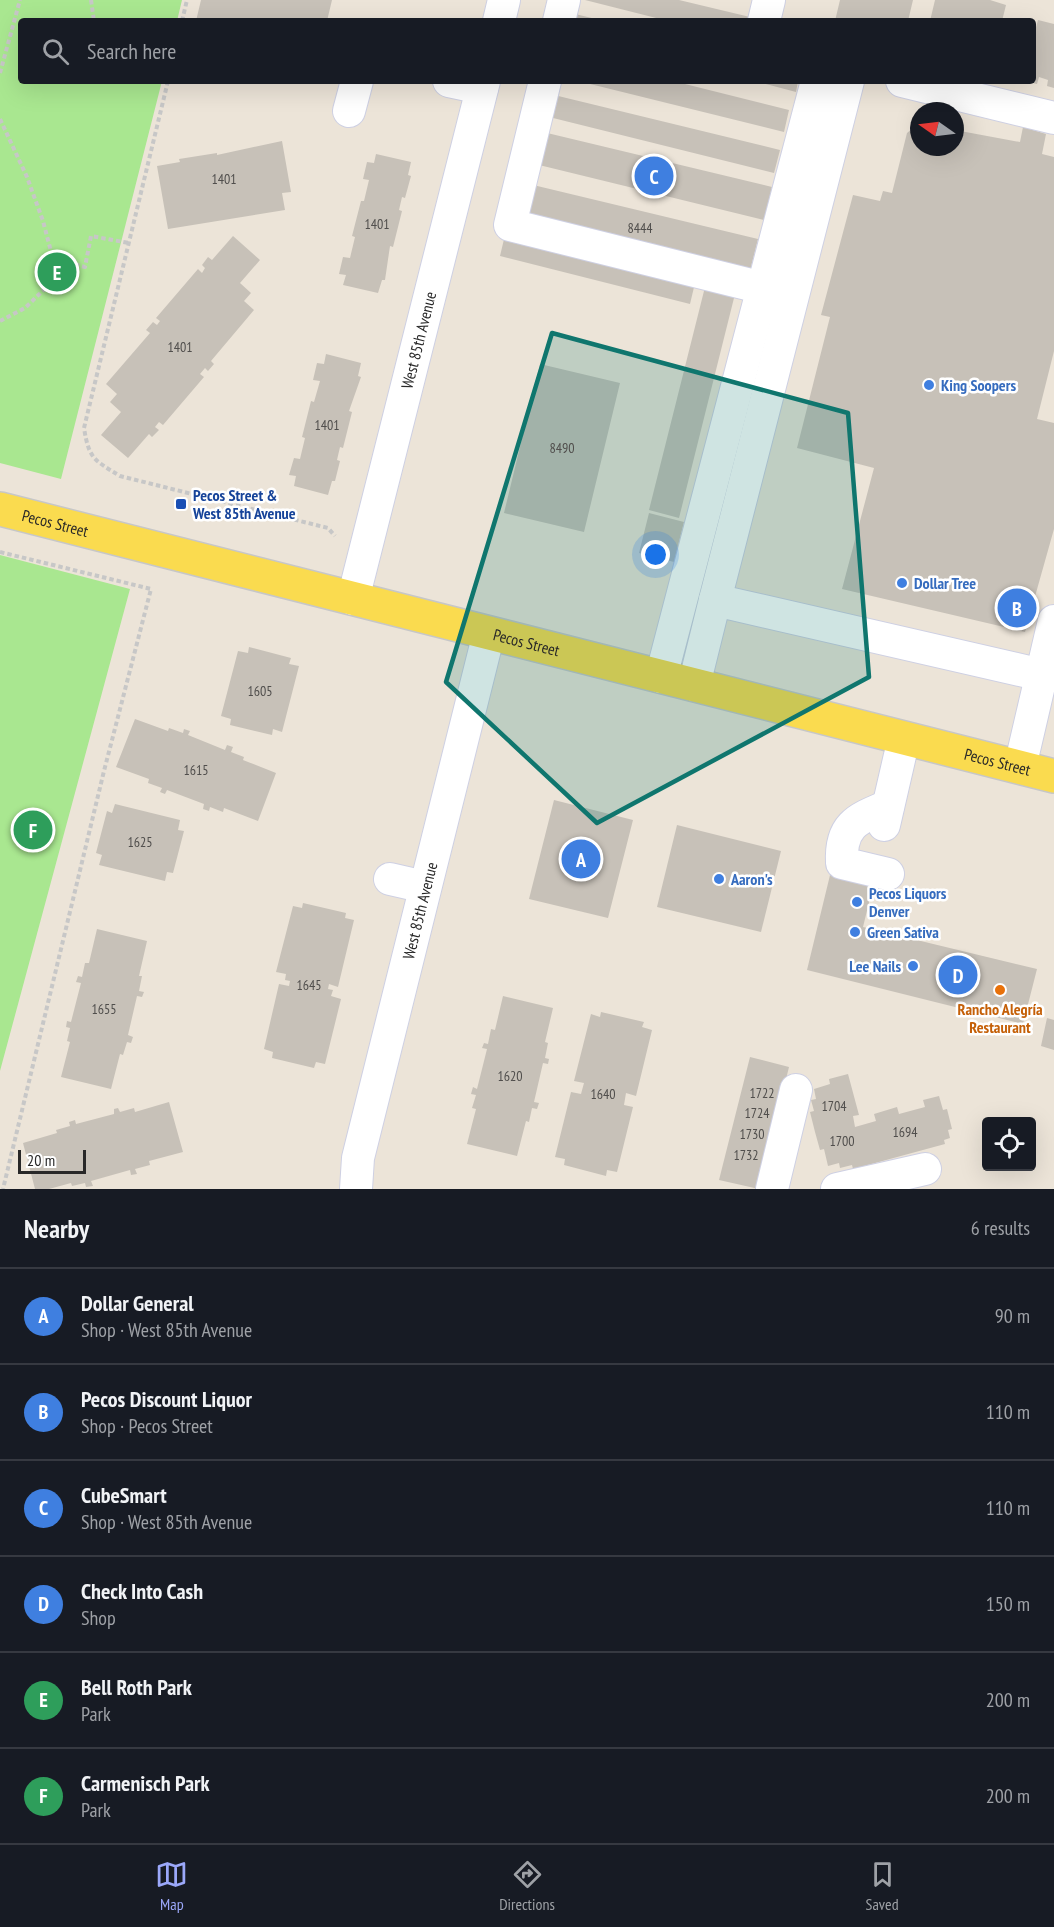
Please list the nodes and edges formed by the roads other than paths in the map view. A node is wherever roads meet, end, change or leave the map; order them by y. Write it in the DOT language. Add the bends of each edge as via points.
graph roads {
  1 [pos="504,0"];
  2 [pos="564,0"];
  3 [pos="769,0"];
  4 [pos="500,18"];
  5 [pos="560,18"];
  6 [pos="765,18"];
  7 [pos="356,84"];
  8 [pos="543,84"];
  9 [pos="816,84"];
  10 [pos="847,84"];
  11 [pos="914,84"];
  12 [pos="483,85"];
  13 [pos="349,111"];
  14 [pos="1054,118"];
  15 [pos="763,288"];
  16 [pos="0,509"];
  17 [pos="354,598"];
  18 [pos="715,600"];
  19 [pos="1054,621"];
  20 [pos="489,633"];
  21 [pos="1042,675"];
  22 [pos="661,677"];
  23 [pos="694,685"];
  24 [pos="904,738"];
  25 [pos="1020,767"];
  26 [pos="1054,776"];
  27 [pos="888,874"];
  28 [pos="390,879"];
  29 [pos="425,887"];
  30 [pos="796,1090"];
  31 [pos="925,1169"];
  32 [pos="356,1189"];
  33 [pos="772,1189"];
  34 [pos="837,1189"];
  1 -- 4 [label="street"];
  2 -- 5 [label="street"];
  3 -- 6 [label="street"];
  7 -- 13 [label="street"];
  8 -- 15 [label="street" via="510,225"];
  9 -- 15 [label="street"];
  10 -- 18 [label="street"];
  11 -- 14 [label="street"];
  12 -- 17 [label="street, West 85th Avenue"];
  15 -- 22 [label="street"];
  16 -- 17 [label="main road, Pecos Street"];
  17 -- 20 [label="main road, Pecos Street"];
  18 -- 21 [label="street"];
  18 -- 23 [label="street"];
  19 -- 21 [label="street"];
  20 -- 22 [label="main road, Pecos Street"];
  20 -- 29 [label="street, West 85th Avenue"];
  21 -- 25 [label="street"];
  22 -- 23 [label="main road, Pecos Street"];
  23 -- 24 [label="main road, Pecos Street"];
  24 -- 25 [label="main road, Pecos Street"];
  24 -- 27 [label="street" via="886,818 857,819 841,844 842,863"];
  25 -- 26 [label="main road, Pecos Street"];
  28 -- 29 [label="street"];
  29 -- 32 [label="street, West 85th Avenue" via="358,1158"];
  30 -- 33 [label="street"];
  31 -- 34 [label="street"];
}
